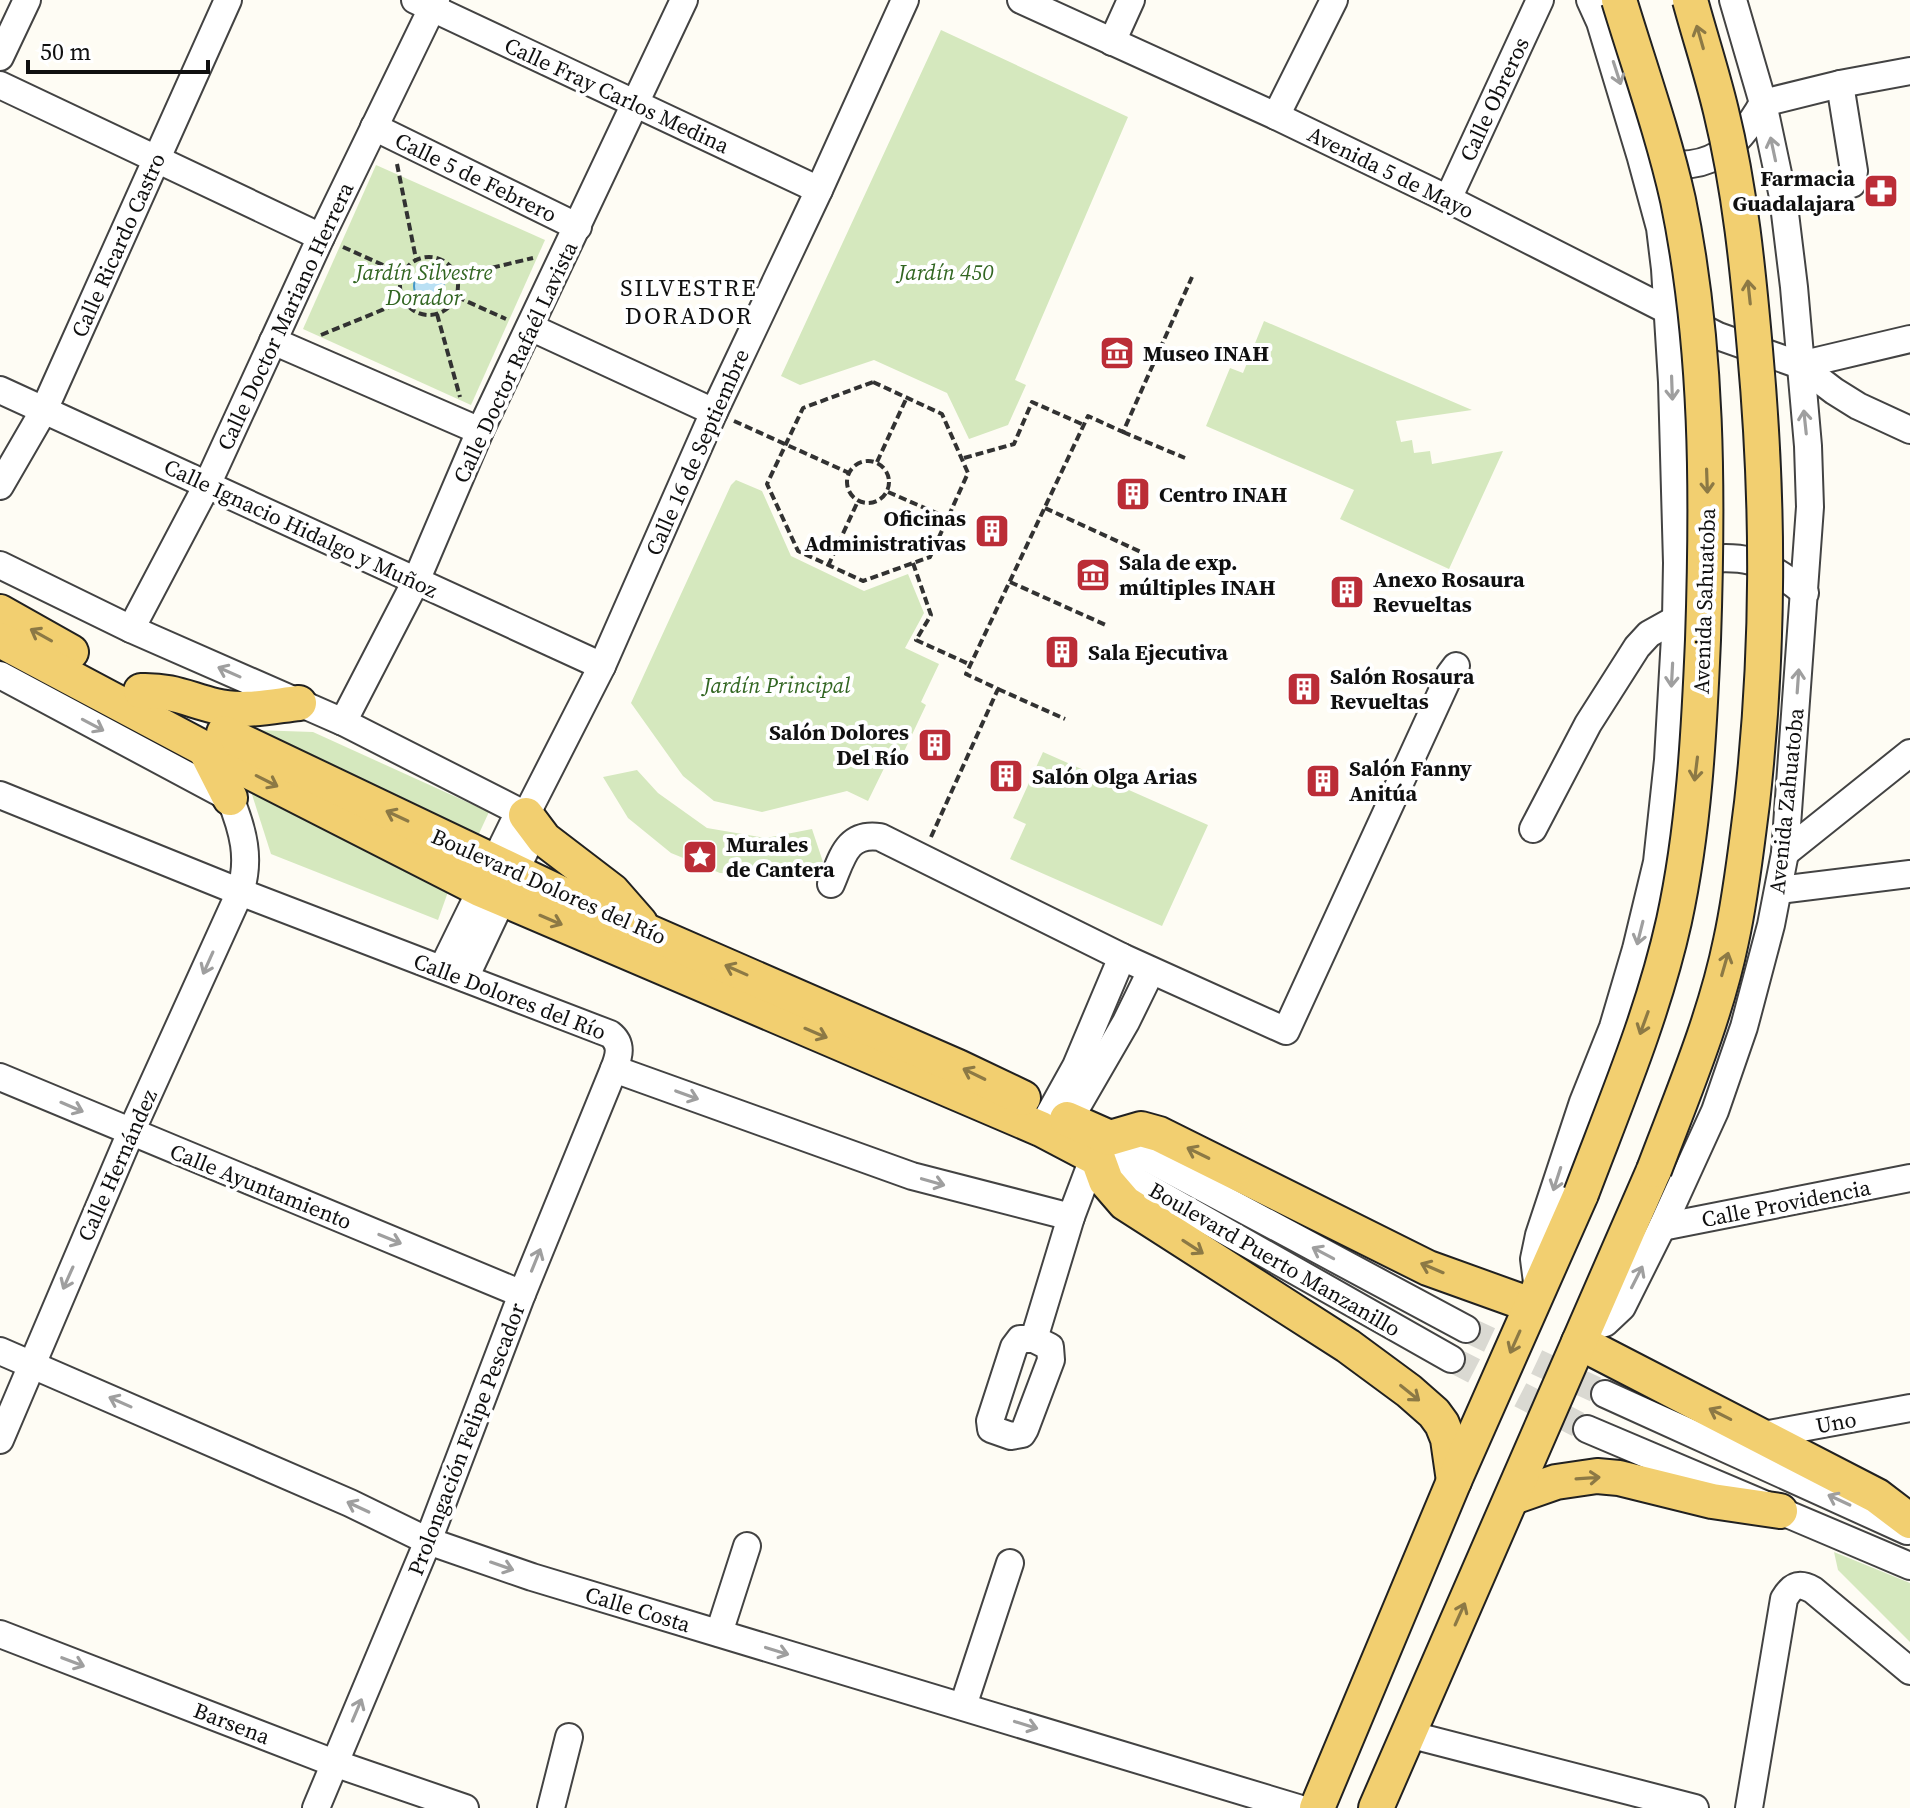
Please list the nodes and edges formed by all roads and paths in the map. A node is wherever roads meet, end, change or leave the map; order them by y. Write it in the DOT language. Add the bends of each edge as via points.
graph roads {
  1 [pos="27,0"];
  2 [pos="228,0"];
  3 [pos="684,0"];
  4 [pos="905,0"];
  5 [pos="1021,0"];
  6 [pos="1131,0"];
  7 [pos="1334,0"];
  8 [pos="1540,0"];
  9 [pos="1590,0"];
  10 [pos="1619,0"];
  11 [pos="1690,0"];
  12 [pos="1733,0"];
  13 [pos="428,3"];
  14 [pos="1112,42"];
  15 [pos="0,57"];
  16 [pos="1910,71"];
  17 [pos="1840,84"];
  18 [pos="0,85"];
  19 [pos="636,103"];
  20 [pos="1763,103"];
  21 [pos="1276,116"];
  22 [pos="382,132"];
  23 [pos="158,158"];
  24 [pos="1641,158"];
  25 [pos="819,190"];
  26 [pos="1783,197"];
  27 [pos="1448,199"];
  28 [pos="578,227"];
  29 [pos="321,237"];
  30 [pos="565,251"];
  31 [pos="416,259"];
  32 [pos="403,274"];
  33 [pos="457,276"];
  34 [pos="1192,277"];
  35 [pos="457,297"];
  36 [pos="404,301"];
  37 [pos="1668,310"];
  38 [pos="437,314"];
  39 [pos="530,327"];
  40 [pos="1910,339"];
  41 [pos="280,344"];
  42 [pos="1800,365"];
  43 [pos="0,390"];
  44 [pos="907,397"];
  45 [pos="44,410"];
  46 [pos="714,412"];
  47 [pos="1084,425"];
  48 [pos="474,428"];
  49 [pos="1910,430"];
  50 [pos="1123,432"];
  51 [pos="787,445"];
  52 [pos="964,458"];
  53 [pos="1185,458"];
  54 [pos="877,462"];
  55 [pos="849,473"];
  56 [pos="207,485"];
  57 [pos="0,486"];
  58 [pos="888,492"];
  59 [pos="858,501"];
  60 [pos="1045,508"];
  61 [pos="946,517"];
  62 [pos="957,522"];
  63 [pos="1141,552"];
  64 [pos="913,563"];
  65 [pos="1677,563"];
  66 [pos="0,565"];
  67 [pos="828,566"];
  68 [pos="416,581"];
  69 [pos="1010,582"];
  70 [pos="1805,593"];
  71 [pos="0,612"];
  72 [pos="1676,619"];
  73 [pos="1108,626"];
  74 [pos="131,629"];
  75 [pos="0,640"];
  76 [pos="971,665"];
  77 [pos="602,666"];
  78 [pos="1456,666"];
  79 [pos="0,675"];
  80 [pos="998,689"];
  81 [pos="141,691"];
  82 [pos="299,703"];
  83 [pos="1065,719"];
  84 [pos="343,722"];
  85 [pos="205,749"];
  86 [pos="1910,753"];
  87 [pos="0,795"];
  88 [pos="230,798"];
  89 [pos="526,815"];
  90 [pos="1533,829"];
  91 [pos="1785,853"];
  92 [pos="921,856"];
  93 [pos="1910,874"];
  94 [pos="498,881"];
  95 [pos="831,884"];
  96 [pos="1779,890"];
  97 [pos="240,892"];
  98 [pos="649,932"];
  99 [pos="1122,957"];
  100 [pos="1151,971"];
  101 [pos="454,973"];
  102 [pos="614,1069"];
  103 [pos="0,1077"];
  104 [pos="1055,1125"];
  105 [pos="131,1132"];
  106 [pos="1101,1151"];
  107 [pos="1910,1178"];
  108 [pos="1071,1217"];
  109 [pos="1662,1227"];
  110 [pos="522,1294"];
  111 [pos="1534,1298"];
  112 [pos="1466,1329"];
  113 [pos="1582,1336"];
  114 [pos="1034,1339"];
  115 [pos="0,1351"];
  116 [pos="1451,1359"];
  117 [pos="30,1363"];
  118 [pos="1605,1394"];
  119 [pos="1910,1408"];
  120 [pos="1587,1429"];
  121 [pos="1763,1435"];
  122 [pos="0,1440"];
  123 [pos="1454,1481"];
  124 [pos="1513,1497"];
  125 [pos="1780,1511"];
  126 [pos="1910,1521"];
  127 [pos="1910,1532"];
  128 [pos="428,1541"];
  129 [pos="747,1546"];
  130 [pos="1010,1563"];
  131 [pos="1910,1566"];
  132 [pos="719,1633"];
  133 [pos="0,1634"];
  134 [pos="1910,1671"];
  135 [pos="963,1706"];
  136 [pos="1408,1734"];
  137 [pos="569,1737"];
  138 [pos="334,1763"];
  139 [pos="316,1808"];
  140 [pos="465,1808"];
  141 [pos="551,1808"];
  142 [pos="1298,1808"];
  143 [pos="1317,1808"];
  144 [pos="1376,1808"];
  145 [pos="1695,1808"];
  146 [pos="1749,1808"];
  1 -- 15 [label="street"];
  2 -- 23 [label="street, Calle Ricardo Castro"];
  3 -- 19 [label="street, Calle Doctor Rafaél Lavista"];
  4 -- 25 [label="street, Calle 16 de Septiembre"];
  5 -- 14 [label="street, Avenida 5 de Mayo"];
  6 -- 14 [label="street"];
  7 -- 21 [label="street"];
  8 -- 27 [label="street, Calle Obreros"];
  9 -- 24 [label="street, one-way"];
  10 -- 111 [label="main road, Avenida Sahuatoba, one-way, bridge" via="1677,199 1703,388 1708,513 1698,749 1674,920 1655,993 1581,1194"];
  113 -- 11 [label="main road, one-way, bridge" via="1654,1170 1731,942 1745,863 1765,650 1764,453 1750,291 1721,111"];
  12 -- 20 [label="street"];
  13 -- 19 [label="street, Calle Fray Carlos Medina"];
  13 -- 22 [label="street, Calle Doctor Mariano Herrera"];
  14 -- 21 [label="street, Avenida 5 de Mayo"];
  16 -- 17 [label="street"];
  17 -- 20 [label="street"];
  17 -- 26 [label="street" via="1852,184"];
  18 -- 23 [label="street"];
  19 -- 25 [label="street, Calle Fray Carlos Medina"];
  19 -- 28 [label="street, Calle Doctor Rafaél Lavista"];
  20 -- 24 [label="street" via="1738,140 1702,163 1665,164"];
  26 -- 20 [label="street, one-way"];
  21 -- 27 [label="street, Avenida 5 de Mayo"];
  22 -- 28 [label="street, Calle 5 de Febrero"];
  22 -- 29 [label="street, Calle Doctor Mariano Herrera"];
  22 -- 31 [label="path"];
  23 -- 29 [label="street"];
  23 -- 45 [label="street, Calle Ricardo Castro"];
  24 -- 37 [label="street" via="1660,228"];
  25 -- 46 [label="street, Calle 16 de Septiembre"];
  26 -- 42 [label="street"];
  27 -- 37 [label="street, Avenida 5 de Mayo"];
  28 -- 30 [label="street, Calle Doctor Rafaél Lavista"];
  29 -- 32 [label="path"];
  29 -- 41 [label="street, Calle Doctor Mariano Herrera"];
  30 -- 33 [label="path"];
  30 -- 39 [label="street, Calle Doctor Rafaél Lavista"];
  31 -- 32 [label="path"];
  31 -- 33 [label="path" via="436,257"];
  32 -- 36 [label="path"];
  33 -- 35 [label="path"];
  34 -- 50 [label="path"];
  35 -- 38 [label="path"];
  35 -- 39 [label="path"];
  36 -- 38 [label="path" via="418,313"];
  36 -- 41 [label="path"];
  37 -- 42 [label="street, Avenida 5 de Mayo" via="1718,336"];
  37 -- 65 [label="street, one-way"];
  38 -- 48 [label="path"];
  39 -- 46 [label="street"];
  39 -- 48 [label="street, Calle Doctor Rafaél Lavista"];
  40 -- 42 [label="street"];
  41 -- 48 [label="street"];
  41 -- 56 [label="street, Calle Doctor Mariano Herrera"];
  42 -- 49 [label="street" via="1858,406"];
  70 -- 42 [label="street, Avenida Zahuatoba, one-way" via="1810,507"];
  43 -- 45 [label="street, Calle Ignacio Hidalgo y Muñoz"];
  44 -- 51 [label="path" via="873,382 803,408"];
  44 -- 52 [label="path" via="942,414"];
  44 -- 54 [label="path"];
  45 -- 56 [label="street, Calle Ignacio Hidalgo y Muñoz"];
  45 -- 57 [label="street, Calle Ricardo Castro"];
  46 -- 51 [label="path"];
  46 -- 77 [label="street, Calle 16 de Septiembre"];
  47 -- 50 [label="path" via="1088,416"];
  47 -- 52 [label="path" via="1032,402 1014,444"];
  47 -- 60 [label="path"];
  48 -- 68 [label="street, Calle Doctor Rafaél Lavista"];
  50 -- 53 [label="path"];
  51 -- 55 [label="path"];
  51 -- 67 [label="path" via="767,484 798,551"];
  52 -- 61 [label="path" via="968,473"];
  54 -- 55 [label="path" via="864,461"];
  54 -- 58 [label="path" via="887,471"];
  55 -- 59 [label="path" via="847,486"];
  56 -- 68 [label="street, Calle Ignacio Hidalgo y Muñoz"];
  56 -- 74 [label="street, Calle Doctor Mariano Herrera"];
  58 -- 59 [label="path" via="878,501"];
  58 -- 61 [label="path"];
  59 -- 67 [label="path"];
  60 -- 63 [label="path"];
  60 -- 69 [label="path"];
  61 -- 62 [label="path"];
  61 -- 64 [label="path" via="930,557"];
  64 -- 67 [label="path" via="863,581"];
  64 -- 76 [label="path" via="931,615 916,640"];
  65 -- 70 [label="street" via="1731,557 1756,561"];
  65 -- 72 [label="street"];
  66 -- 74 [label="street"];
  68 -- 77 [label="street, Calle Ignacio Hidalgo y Muñoz"];
  68 -- 84 [label="street, Calle Doctor Rafaél Lavista"];
  69 -- 73 [label="path"];
  69 -- 76 [label="path"];
  91 -- 70 [label="street, Avenida Zahuatoba, one-way"];
  81 -- 71 [label="main road, Boulevard Dolores del Río, one-way"];
  72 -- 90 [label="street" via="1637,647 1588,724"];
  72 -- 111 [label="street, one-way" via="1657,862 1613,1027 1539,1235"];
  82 -- 74 [label="street, one-way"];
  75 -- 85 [label="main road, Boulevard Dolores del Río"];
  76 -- 80 [label="path" via="966,674"];
  77 -- 89 [label="street, Calle 16 de Septiembre"];
  78 -- 100 [label="street" via="1286,1031"];
  79 -- 88 [label="street, one-way"];
  80 -- 83 [label="path"];
  80 -- 92 [label="path"];
  81 -- 82 [label="main road" via="174,692 216,707"];
  94 -- 81 [label="main road, Boulevard Dolores del Río, one-way" via="324,782"];
  82 -- 84 [label="street"];
  84 -- 89 [label="street"];
  85 -- 88 [label="main road"];
  85 -- 94 [label="main road, Boulevard Dolores del Río, one-way"];
  86 -- 91 [label="street"];
  87 -- 97 [label="street, Calle Dolores del Río"];
  88 -- 97 [label="street, Calle Hernández" via="246,849"];
  89 -- 94 [label="street, Calle 16 de Septiembre" via="531,838"];
  89 -- 98 [label="main road" via="544,839 612,891"];
  91 -- 96 [label="street, Avenida Zahuatoba"];
  92 -- 95 [label="street" via="867,835 848,845"];
  92 -- 99 [label="street"];
  93 -- 96 [label="street"];
  94 -- 98 [label="main road, Boulevard Dolores del Río"];
  94 -- 101 [label="street, Calle 16 de Septiembre"];
  94 -- 104 [label="main road, Boulevard Dolores del Río, one-way"];
  96 -- 109 [label="street, Avenida Zahuatoba" via="1744,1027 1715,1111"];
  97 -- 101 [label="street, Calle Dolores del Río"];
  97 -- 105 [label="street, Calle Hernández, one-way"];
  104 -- 98 [label="main road, Boulevard Dolores del Río, one-way" via="958,1067"];
  99 -- 100 [label="street"];
  99 -- 104 [label="street"];
  100 -- 104 [label="street" via="1126,1022"];
  101 -- 102 [label="street, Calle Dolores del Río" via="610,1034 619,1045"];
  102 -- 108 [label="street, Calle Dolores del Río, one-way" via="912,1176"];
  110 -- 102 [label="street, Prolongación Felipe Pescador, one-way"];
  103 -- 105 [label="street, Calle Ayuntamiento, one-way"];
  104 -- 106 [label="main road, Boulevard Dolores del Río"];
  105 -- 110 [label="street, Calle Ayuntamiento, one-way"];
  105 -- 117 [label="street, Calle Hernández, one-way"];
  106 -- 108 [label="street"];
  111 -- 106 [label="main road, one-way" via="1428,1268 1159,1134 1141,1129"];
  112 -- 106 [label="street, Boulevard Puerto Manzanillo, one-way"];
  106 -- 116 [label="street, Boulevard Puerto Manzanillo"];
  106 -- 123 [label="main road, one-way" via="1106,1181 1125,1203 1348,1346 1434,1413 1448,1439"];
  107 -- 109 [label="street, Calle Providencia"];
  108 -- 114 [label="street"];
  113 -- 109 [label="street, Avenida Zahuatoba, one-way" via="1622,1307"];
  110 -- 128 [label="street, Prolongación Felipe Pescador"];
  111 -- 123 [label="main road, Avenida Sahuatoba, one-way"];
  121 -- 113 [label="main road, one-way"];
  113 -- 124 [label="main road"];
  115 -- 117 [label="street, Calle Costa"];
  117 -- 122 [label="street, Calle Hernández"];
  128 -- 117 [label="street, Calle Costa, one-way"];
  127 -- 118 [label="street, one-way"];
  119 -- 121 [label="street, Uno"];
  120 -- 125 [label="street"];
  121 -- 126 [label="main road" via="1877,1496"];
  123 -- 143 [label="main road, Avenida Sahuatoba"];
  124 -- 125 [label="main road, one-way" via="1556,1482 1597,1476"];
  136 -- 124 [label="main road, one-way"];
  125 -- 131 [label="street"];
  128 -- 132 [label="street, Calle Costa, one-way"];
  138 -- 128 [label="street, Prolongación Felipe Pescador, one-way"];
  129 -- 132 [label="street"];
  130 -- 135 [label="street"];
  132 -- 135 [label="street, Calle Costa, one-way"];
  133 -- 138 [label="street, Barsena, one-way"];
  134 -- 146 [label="street" via="1813,1590 1796,1585 1784,1599"];
  135 -- 142 [label="street, Calle Costa, one-way"];
  136 -- 144 [label="main road"];
  136 -- 145 [label="street"];
  137 -- 141 [label="street"];
  138 -- 139 [label="street, Prolongación Felipe Pescador"];
  138 -- 140 [label="street, Barsena"];
}
